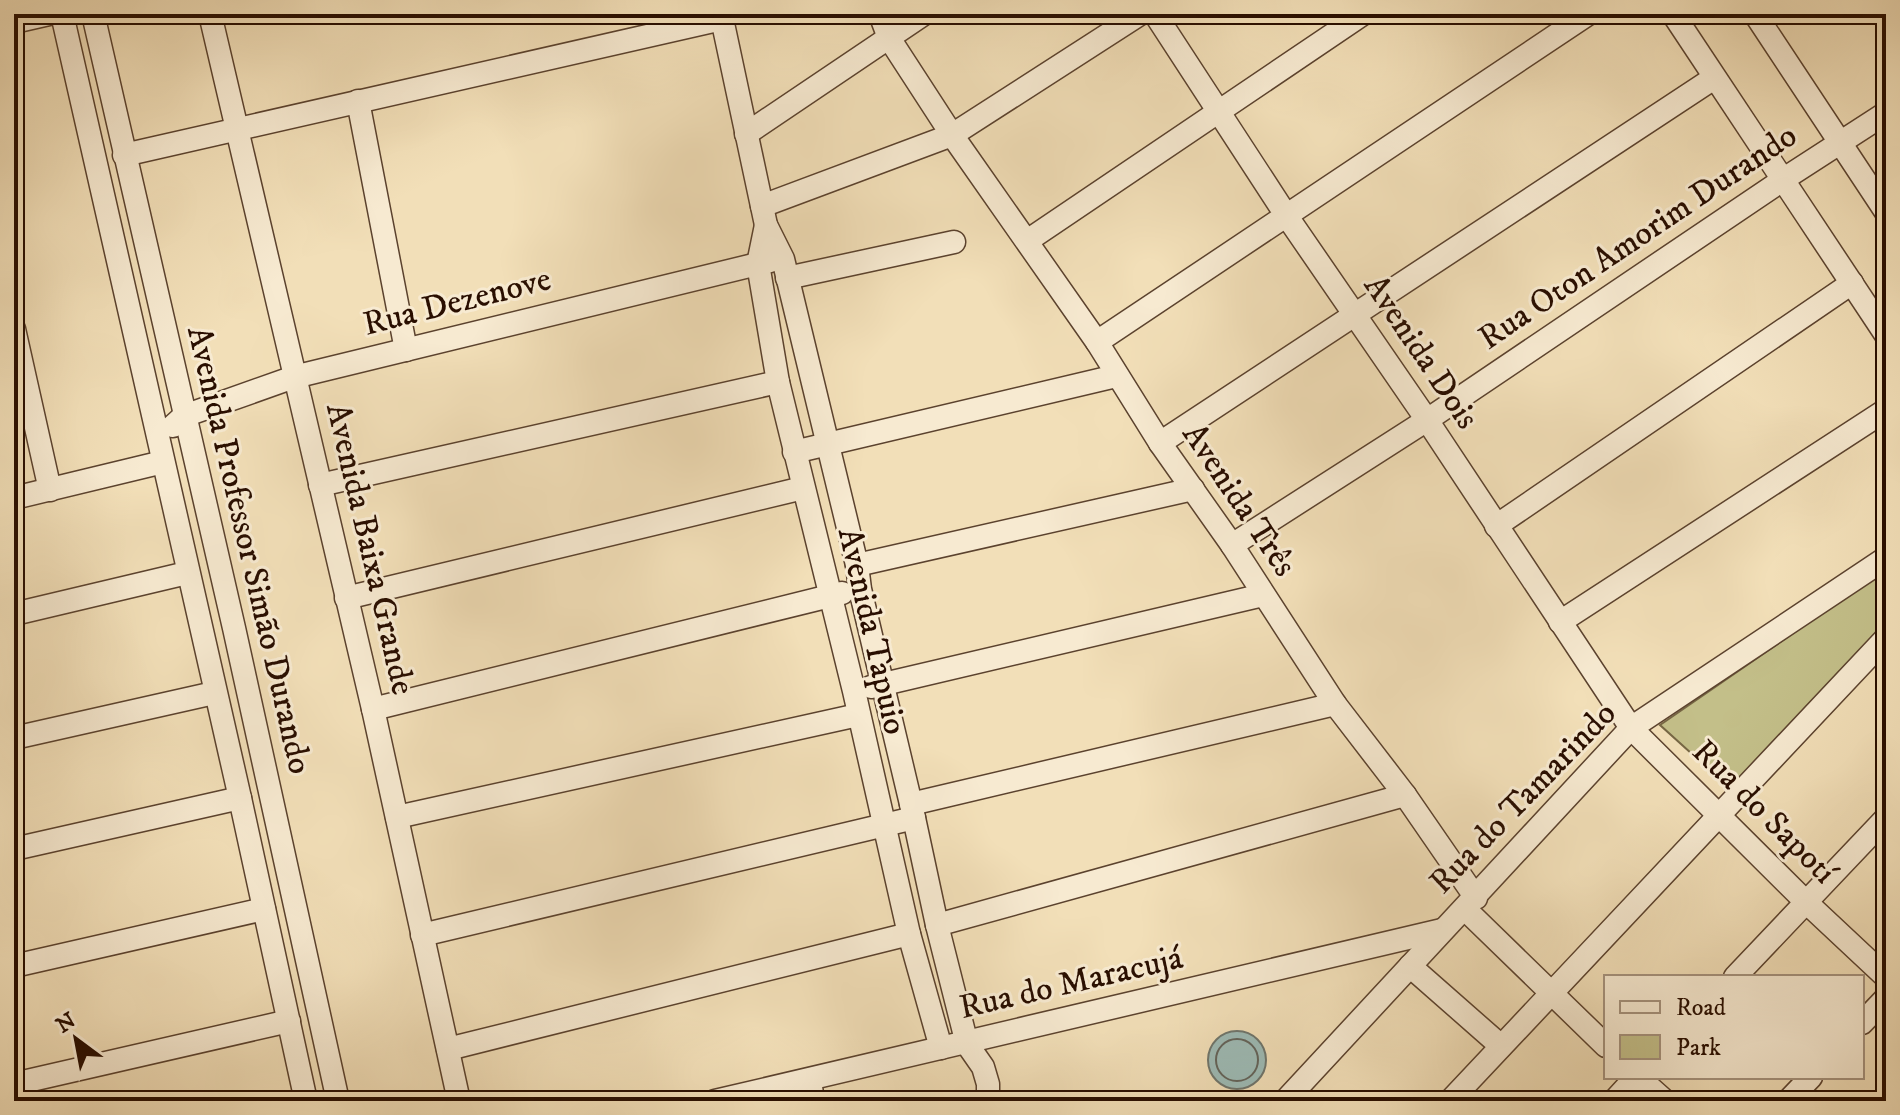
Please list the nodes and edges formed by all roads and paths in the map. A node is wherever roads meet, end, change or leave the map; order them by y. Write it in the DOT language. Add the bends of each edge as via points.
graph roads {
  1 [pos="49,14"];
  2 [pos="62,14"];
  3 [pos="93,14"];
  4 [pos="210,14"];
  5 [pos="880,14"];
  6 [pos="924,14"];
  7 [pos="1140,14"];
  8 [pos="1155,14"];
  9 [pos="1363,14"];
  10 [pos="1588,14"];
  11 [pos="1673,14"];
  12 [pos="1755,14"];
  13 [pos="722,16"];
  14 [pos="14,22"];
  15 [pos="889,38"];
  16 [pos="1714,78"];
  17 [pos="358,101"];
  18 [pos="1219,111"];
  19 [pos="1886,113"];
  20 [pos="238,131"];
  21 [pos="746,134"];
  22 [pos="952,135"];
  23 [pos="1841,143"];
  24 [pos="124,155"];
  25 [pos="1784,179"];
  26 [pos="132,192"];
  27 [pos="104,197"];
  28 [pos="1886,212"];
  29 [pos="1286,215"];
  30 [pos="764,216"];
  31 [pos="1027,241"];
  32 [pos="954,242"];
  33 [pos="758,264"];
  34 [pos="785,268"];
  35 [pos="1852,283"];
  36 [pos="1355,315"];
  37 [pos="14,329"];
  38 [pos="1886,335"];
  39 [pos="1097,342"];
  40 [pos="406,350"];
  41 [pos="1116,376"];
  42 [pos="19,377"];
  43 [pos="294,377"];
  44 [pos="778,382"];
  45 [pos="1886,410"];
  46 [pos="184,416"];
  47 [pos="1427,420"];
  48 [pos="157,439"];
  49 [pos="1160,443"];
  50 [pos="827,445"];
  51 [pos="794,452"];
  52 [pos="163,462"];
  53 [pos="320,485"];
  54 [pos="803,488"];
  55 [pos="1193,489"];
  56 [pos="50,490"];
  57 [pos="14,498"];
  58 [pos="1496,526"];
  59 [pos="1232,545"];
  60 [pos="1886,558"];
  61 [pos="857,565"];
  62 [pos="187,573"];
  63 [pos="860,589"];
  64 [pos="830,595"];
  65 [pos="1263,595"];
  66 [pos="346,598"];
  67 [pos="14,614"];
  68 [pos="1560,622"];
  69 [pos="234,628"];
  70 [pos="201,636"];
  71 [pos="1886,638"];
  72 [pos="883,684"];
  73 [pos="854,691"];
  74 [pos="214,693"];
  75 [pos="1335,704"];
  76 [pos="373,709"];
  77 [pos="858,715"];
  78 [pos="1631,728"];
  79 [pos="14,738"];
  80 [pos="1405,795"];
  81 [pos="240,798"];
  82 [pos="913,811"];
  83 [pos="1718,814"];
  84 [pos="397,817"];
  85 [pos="1886,818"];
  86 [pos="883,827"];
  87 [pos="14,849"];
  88 [pos="1807,903"];
  89 [pos="1470,904"];
  90 [pos="264,909"];
  91 [pos="937,925"];
  92 [pos="1442,930"];
  93 [pos="909,934"];
  94 [pos="422,935"];
  95 [pos="14,966"];
  96 [pos="1410,966"];
  97 [pos="1737,975"];
  98 [pos="1886,977"];
  99 [pos="1551,994"];
  100 [pos="1886,998"];
  101 [pos="289,1021"];
  102 [pos="1864,1021"];
  103 [pos="967,1044"];
  104 [pos="1604,1044"];
  105 [pos="1501,1046"];
  106 [pos="941,1048"];
  107 [pos="448,1049"];
  108 [pos="1635,1079"];
  109 [pos="1639,1079"];
  110 [pos="1809,1079"];
  111 [pos="14,1084"];
  112 [pos="811,1090"];
  113 [pos="306,1101"];
  114 [pos="338,1101"];
  115 [pos="459,1101"];
  116 [pos="715,1101"];
  117 [pos="988,1101"];
  118 [pos="1285,1101"];
  119 [pos="1450,1101"];
  120 [pos="1614,1101"];
  121 [pos="1665,1101"];
  122 [pos="1788,1101"];
  1 -- 14 [label="street"];
  2 -- 27 [label="street, Avenida Professor Simão Durando"];
  3 -- 24 [label="street, Avenida Professor Simão Durando"];
  4 -- 20 [label="street, Avenida Baixa Grande"];
  5 -- 15 [label="street, Avenida Três"];
  6 -- 15 [label="street"];
  7 -- 22 [label="street"];
  8 -- 18 [label="street, Avenida Dois"];
  9 -- 18 [label="street"];
  10 -- 29 [label="street"];
  11 -- 16 [label="street"];
  12 -- 23 [label="street"];
  13 -- 17 [label="street"];
  13 -- 21 [label="street, Avenida Tapuio"];
  15 -- 21 [label="street"];
  15 -- 22 [label="street, Avenida Três"];
  16 -- 25 [label="street"];
  16 -- 36 [label="street"];
  17 -- 20 [label="street"];
  17 -- 40 [label="street"];
  18 -- 29 [label="street, Avenida Dois"];
  18 -- 31 [label="street"];
  19 -- 23 [label="street, Rua Oton Amorim Durando"];
  20 -- 24 [label="street"];
  20 -- 43 [label="street, Avenida Baixa Grande"];
  21 -- 30 [label="street, Avenida Tapuio"];
  22 -- 30 [label="street"];
  22 -- 31 [label="street, Avenida Três"];
  23 -- 25 [label="street, Rua Oton Amorim Durando"];
  23 -- 28 [label="street"];
  24 -- 26 [label="street, Avenida Professor Simão Durando"];
  25 -- 35 [label="street"];
  25 -- 47 [label="street, Rua Oton Amorim Durando"];
  26 -- 27 [label="street"];
  26 -- 46 [label="street, Avenida Professor Simão Durando"];
  27 -- 48 [label="street, Avenida Professor Simão Durando"];
  29 -- 36 [label="street, Avenida Dois"];
  29 -- 39 [label="street"];
  30 -- 33 [label="street, Avenida Tapuio"];
  30 -- 34 [label="street, Avenida Tapuio"];
  31 -- 39 [label="street, Avenida Três"];
  32 -- 34 [label="street, Rua Dezenove"];
  33 -- 34 [label="street, Rua Dezenove"];
  33 -- 40 [label="street, Rua Dezenove"];
  33 -- 44 [label="street, Avenida Tapuio"];
  34 -- 50 [label="street, Avenida Tapuio"];
  35 -- 38 [label="street"];
  35 -- 58 [label="street"];
  36 -- 47 [label="street, Avenida Dois"];
  36 -- 49 [label="street"];
  37 -- 42 [label="street"];
  39 -- 41 [label="street, Avenida Três"];
  40 -- 43 [label="street, Rua Dezenove"];
  41 -- 49 [label="street, Avenida Três"];
  41 -- 50 [label="street"];
  42 -- 56 [label="street"];
  43 -- 46 [label="street, Rua Dezenove"];
  43 -- 53 [label="street, Avenida Baixa Grande"];
  44 -- 51 [label="street, Avenida Tapuio"];
  44 -- 53 [label="street"];
  45 -- 68 [label="street"];
  46 -- 48 [label="street, Rua Dezenove"];
  46 -- 69 [label="street, Avenida Professor Simão Durando"];
  47 -- 58 [label="street, Avenida Dois"];
  47 -- 59 [label="street, Rua Oton Amorim Durando"];
  48 -- 52 [label="street, Avenida Professor Simão Durando"];
  49 -- 55 [label="street, Avenida Três"];
  50 -- 51 [label="street"];
  50 -- 61 [label="street, Avenida Tapuio"];
  51 -- 54 [label="street, Avenida Tapuio"];
  52 -- 56 [label="street"];
  52 -- 62 [label="street, Avenida Professor Simão Durando"];
  53 -- 66 [label="street, Avenida Baixa Grande"];
  54 -- 64 [label="street, Avenida Tapuio"];
  54 -- 66 [label="street"];
  55 -- 59 [label="street, Avenida Três"];
  55 -- 61 [label="street"];
  56 -- 57 [label="street"];
  58 -- 68 [label="street, Avenida Dois"];
  59 -- 65 [label="street, Avenida Três"];
  60 -- 78 [label="street, Rua do Tamarindo"];
  61 -- 63 [label="street, Avenida Tapuio"];
  62 -- 67 [label="street"];
  62 -- 70 [label="street, Avenida Professor Simão Durando"];
  63 -- 64 [label="street"];
  63 -- 72 [label="street, Avenida Tapuio"];
  64 -- 73 [label="street, Avenida Tapuio"];
  64 -- 76 [label="street"];
  65 -- 72 [label="street"];
  65 -- 75 [label="street, Avenida Três"];
  66 -- 76 [label="street, Avenida Baixa Grande"];
  68 -- 78 [label="street, Avenida Dois"];
  69 -- 70 [label="street"];
  69 -- 114 [label="street, Avenida Professor Simão Durando"];
  70 -- 74 [label="street, Avenida Professor Simão Durando"];
  71 -- 83 [label="street"];
  72 -- 73 [label="street"];
  72 -- 82 [label="street, Avenida Tapuio"];
  73 -- 77 [label="street, Avenida Tapuio"];
  74 -- 79 [label="street"];
  74 -- 81 [label="street, Avenida Professor Simão Durando"];
  75 -- 80 [label="street, Avenida Três"];
  75 -- 82 [label="street"];
  76 -- 84 [label="street, Avenida Baixa Grande"];
  77 -- 84 [label="street"];
  77 -- 86 [label="street, Avenida Tapuio"];
  78 -- 83 [label="street, Rua do Sapotí"];
  78 -- 89 [label="street, Rua do Tamarindo"];
  80 -- 89 [label="street, Avenida Três"];
  80 -- 91 [label="street"];
  81 -- 87 [label="street"];
  81 -- 90 [label="street, Avenida Professor Simão Durando"];
  82 -- 86 [label="street"];
  82 -- 91 [label="street, Avenida Tapuio"];
  83 -- 88 [label="street, Rua do Sapotí"];
  83 -- 99 [label="street"];
  84 -- 94 [label="street, Avenida Baixa Grande"];
  85 -- 88 [label="street"];
  86 -- 93 [label="street, Avenida Tapuio"];
  86 -- 94 [label="street"];
  88 -- 97 [label="street"];
  88 -- 98 [label="street, Rua do Sapotí"];
  89 -- 92 [label="street, Rua do Tamarindo"];
  89 -- 99 [label="street, Avenida Três"];
  90 -- 95 [label="street"];
  90 -- 101 [label="street, Avenida Professor Simão Durando"];
  91 -- 103 [label="street, Avenida Tapuio"];
  92 -- 96 [label="street, Rua do Tamarindo"];
  92 -- 103 [label="street, Rua do Maracujá"];
  93 -- 106 [label="street, Avenida Tapuio"];
  93 -- 107 [label="street"];
  94 -- 107 [label="street, Avenida Baixa Grande"];
  96 -- 105 [label="street"];
  96 -- 118 [label="street, Rua do Tamarindo"];
  99 -- 104 [label="street, Avenida Três"];
  99 -- 105 [label="street"];
  100 -- 102 [label="street"];
  101 -- 111 [label="street"];
  101 -- 113 [label="street, Avenida Professor Simão Durando"];
  103 -- 106 [label="street, Rua do Maracujá"];
  103 -- 117 [label="street, Avenida Tapuio" via="983,1067"];
  105 -- 119 [label="street"];
  106 -- 112 [label="street, Rua do Maracujá"];
  107 -- 115 [label="street, Avenida Baixa Grande"];
  108 -- 120 [label="street"];
  109 -- 121 [label="street"];
  110 -- 122 [label="street"];
  112 -- 116 [label="street, Rua do Maracujá"];
}
